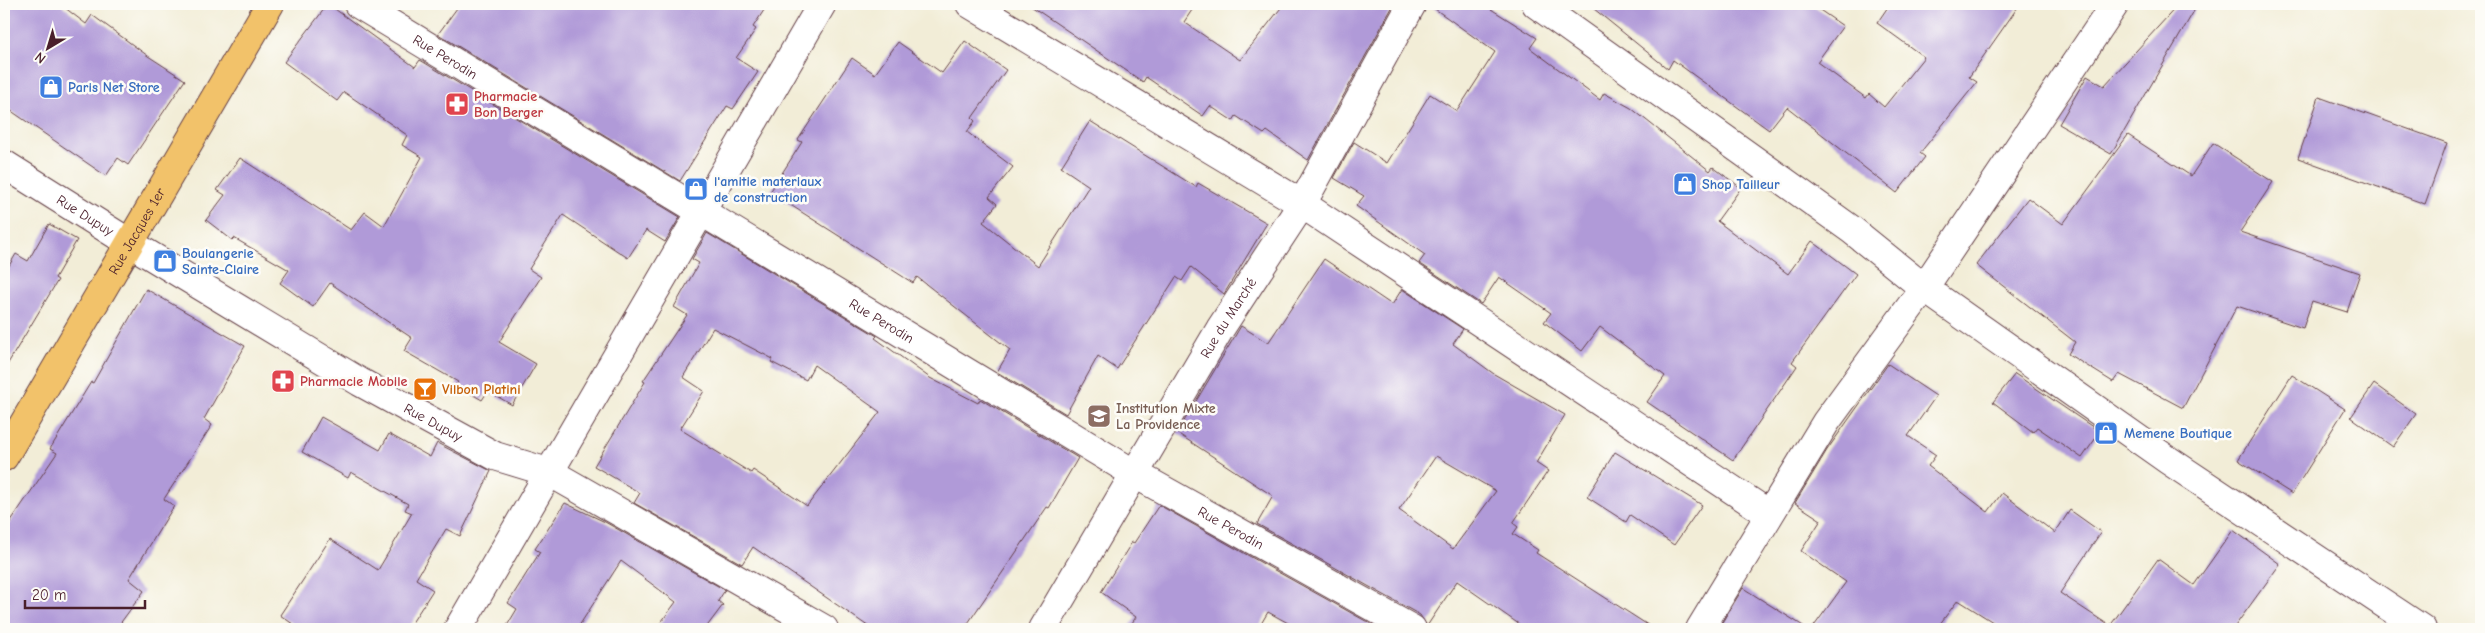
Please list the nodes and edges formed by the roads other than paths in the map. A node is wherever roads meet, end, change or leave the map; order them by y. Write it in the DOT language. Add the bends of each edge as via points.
graph roads {
  1 [pos="270,4"];
  2 [pos="358,4"];
  3 [pos="822,4"];
  4 [pos="970,4"];
  5 [pos="1412,4"];
  6 [pos="1536,4"];
  7 [pos="2115,4"];
  8 [pos="4,164"];
  9 [pos="1302,204"];
  10 [pos="702,211"];
  11 [pos="128,242"];
  12 [pos="1924,288"];
  13 [pos="4,457"];
  14 [pos="551,473"];
  15 [pos="1135,474"];
  16 [pos="1769,514"];
  17 [pos="458,629"];
  18 [pos="824,629"];
  19 [pos="1043,629"];
  20 [pos="1412,629"];
  21 [pos="1700,629"];
  22 [pos="2422,629"];
  1 -- 11 [label="main road, Rue Jacques 1er"];
  2 -- 10 [label="street, Rue Perodin"];
  3 -- 10 [label="street"];
  4 -- 9 [label="street"];
  5 -- 9 [label="street, Rue du Marché"];
  6 -- 12 [label="street" via="1852,230"];
  7 -- 12 [label="street"];
  8 -- 11 [label="street, Rue Dupuy"];
  9 -- 15 [label="street, Rue du Marché" via="1220,329"];
  9 -- 16 [label="street"];
  10 -- 14 [label="street"];
  10 -- 15 [label="street, Rue Perodin"];
  11 -- 13 [label="main road, Rue Jacques 1er"];
  11 -- 14 [label="street, Rue Dupuy" via="360,382 495,456"];
  12 -- 16 [label="street" via="1826,422"];
  12 -- 22 [label="street" via="2168,460"];
  14 -- 17 [label="street"];
  14 -- 18 [label="street, Rue Dupuy"];
  15 -- 19 [label="street, Rue du Marché"];
  15 -- 20 [label="street, Rue Perodin"];
  16 -- 21 [label="street"];
}
